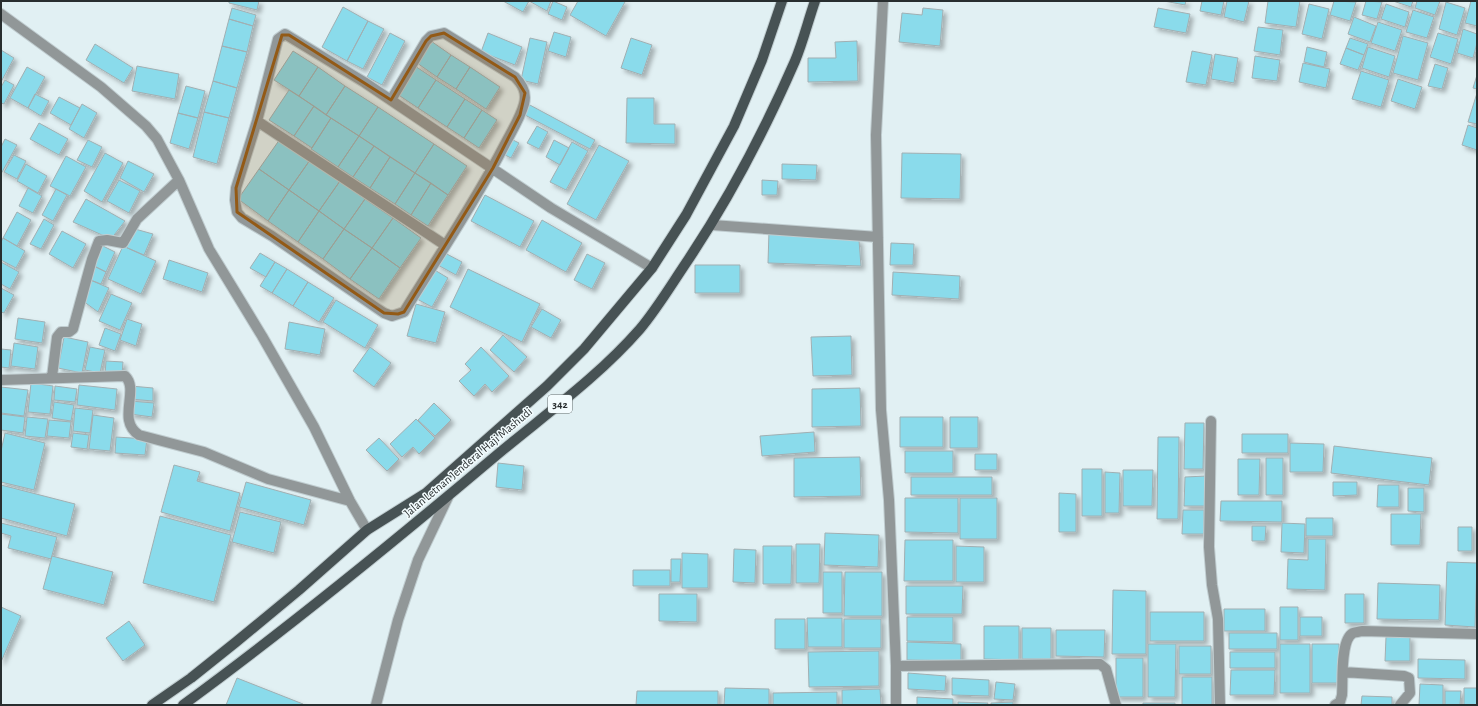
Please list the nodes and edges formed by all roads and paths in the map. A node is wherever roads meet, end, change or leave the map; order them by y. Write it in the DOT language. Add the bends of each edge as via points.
graph roads {
  1 [pos="782,1"];
  2 [pos="815,1"];
  3 [pos="883,1"];
  4 [pos="1,14"];
  5 [pos="392,100"];
  6 [pos="257,121"];
  7 [pos="493,168"];
  8 [pos="179,180"];
  9 [pos="712,225"];
  10 [pos="878,237"];
  11 [pos="445,245"];
  12 [pos="652,268"];
  13 [pos="52,377"];
  14 [pos="1,380"];
  15 [pos="1211,421"];
  16 [pos="448,497"];
  17 [pos="350,501"];
  18 [pos="367,530"];
  19 [pos="1477,634"];
  20 [pos="896,666"];
  21 [pos="1343,672"];
  22 [pos="152,705"];
  23 [pos="183,705"];
  24 [pos="376,705"];
  25 [pos="896,705"];
  26 [pos="1116,705"];
  27 [pos="1220,705"];
  28 [pos="1335,705"];
  29 [pos="1400,705"];
  1 -- 12 [label="main road, Jalan Letnan Jenderal Haji Mashudi / 342" via="762,60 734,126 686,215"];
  2 -- 9 [label="main road, Jalan Letnan Jenderal Haji Mashudi / 342" via="795,60 746,164"];
  3 -- 10 [label="street" via="876,135"];
  4 -- 8 [label="street" via="101,87 146,126 157,139"];
  5 -- 6 [label="street" via="285,34 278,39"];
  5 -- 7 [label="street"];
  5 -- 7 [label="street" via="426,40 437,34 444,33 450,36 515,78 522,84 525,93 524,103"];
  6 -- 11 [label="street"];
  6 -- 11 [label="street" via="236,188 237,212 242,218 384,314 392,316 404,312"];
  7 -- 11 [label="street"];
  7 -- 12 [label="street" via="551,208"];
  8 -- 13 [label="street" via="137,219 123,243 99,241 73,329 61,332 57,337"];
  8 -- 17 [label="street" via="209,249 314,427"];
  9 -- 10 [label="street"];
  9 -- 16 [label="main road, Jalan Letnan Jenderal Haji Mashudi / 342" via="640,328 618,351 562,402"];
  10 -- 20 [label="street" via="881,410 889,500"];
  12 -- 18 [label="main road, Jalan Letnan Jenderal Haji Mashudi / 342" via="584,349 547,386 426,493"];
  13 -- 14 [label="street"];
  13 -- 17 [label="street" via="125,376 130,382 129,423 133,432 204,452 268,479"];
  15 -- 27 [label="street" via="1209,547 1218,619"];
  16 -- 23 [label="main road, Jalan Letnan Jenderal Haji Mashudi / 342" via="303,615"];
  16 -- 24 [label="street" via="418,560 398,620"];
  17 -- 18 [label="street"];
  18 -- 22 [label="main road, Jalan Letnan Jenderal Haji Mashudi / 342" via="242,637"];
  19 -- 21 [label="street" via="1362,631 1353,633 1347,638 1344,647"];
  20 -- 25 [label="street"];
  20 -- 26 [label="street" via="1100,664 1106,669"];
  21 -- 28 [label="street" via="1342,695 1340,702"];
  21 -- 29 [label="street" via="1409,678 1410,693"];
}
